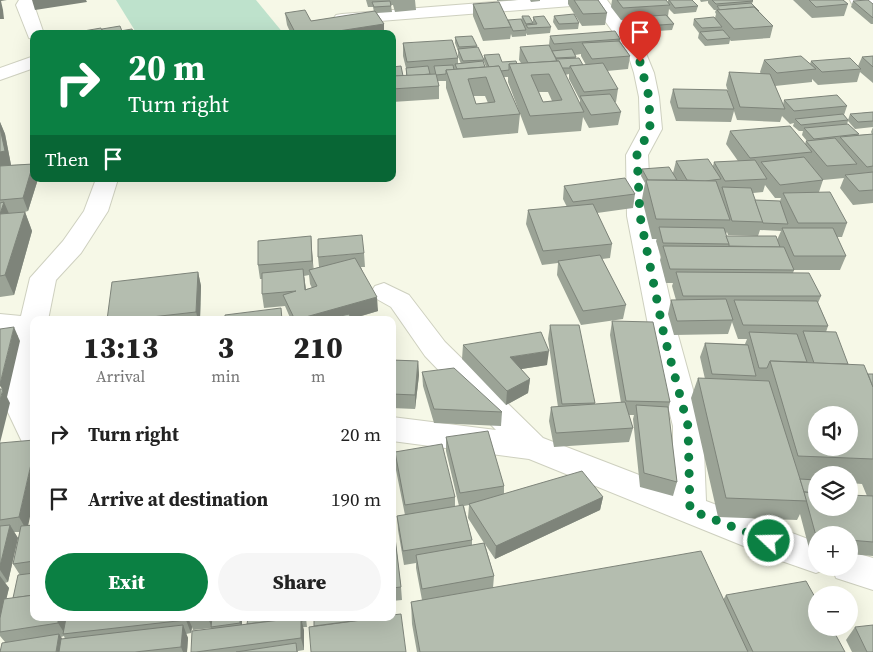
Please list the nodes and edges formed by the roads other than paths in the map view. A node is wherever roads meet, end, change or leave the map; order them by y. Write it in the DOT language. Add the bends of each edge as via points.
graph roads {
  1 [pos="27,0"];
  2 [pos="584,0"];
  3 [pos="598,0"];
  4 [pos="858,0"];
  5 [pos="873,4"];
  6 [pos="331,20"];
  7 [pos="34,30"];
  8 [pos="30,63"];
  9 [pos="0,74"];
  10 [pos="105,182"];
  11 [pos="384,292"];
  12 [pos="35,316"];
  13 [pos="30,323"];
  14 [pos="0,324"];
  15 [pos="30,350"];
  16 [pos="30,427"];
  17 [pos="396,430"];
  18 [pos="532,447"];
  19 [pos="690,510"];
  20 [pos="808,554"];
  21 [pos="858,570"];
  22 [pos="873,574"];
  1 -- 7 [label="street" via="25,5"];
  2 -- 6 [label="street"];
  3 -- 19 [label="street" via="636,51 649,97 650,129 637,155 640,216 664,335 688,426"];
  4 -- 5 [label="street"];
  8 -- 9 [label="street"];
  10 -- 12 [label="street" via="96,211 72,247 43,278"];
  11 -- 18 [label="street" via="400,301 434,349"];
  13 -- 14 [label="street"];
  15 -- 16 [label="street" via="19,404"];
  17 -- 18 [label="street"];
  18 -- 19 [label="street"];
  19 -- 20 [label="street"];
  21 -- 22 [label="street"];
}
